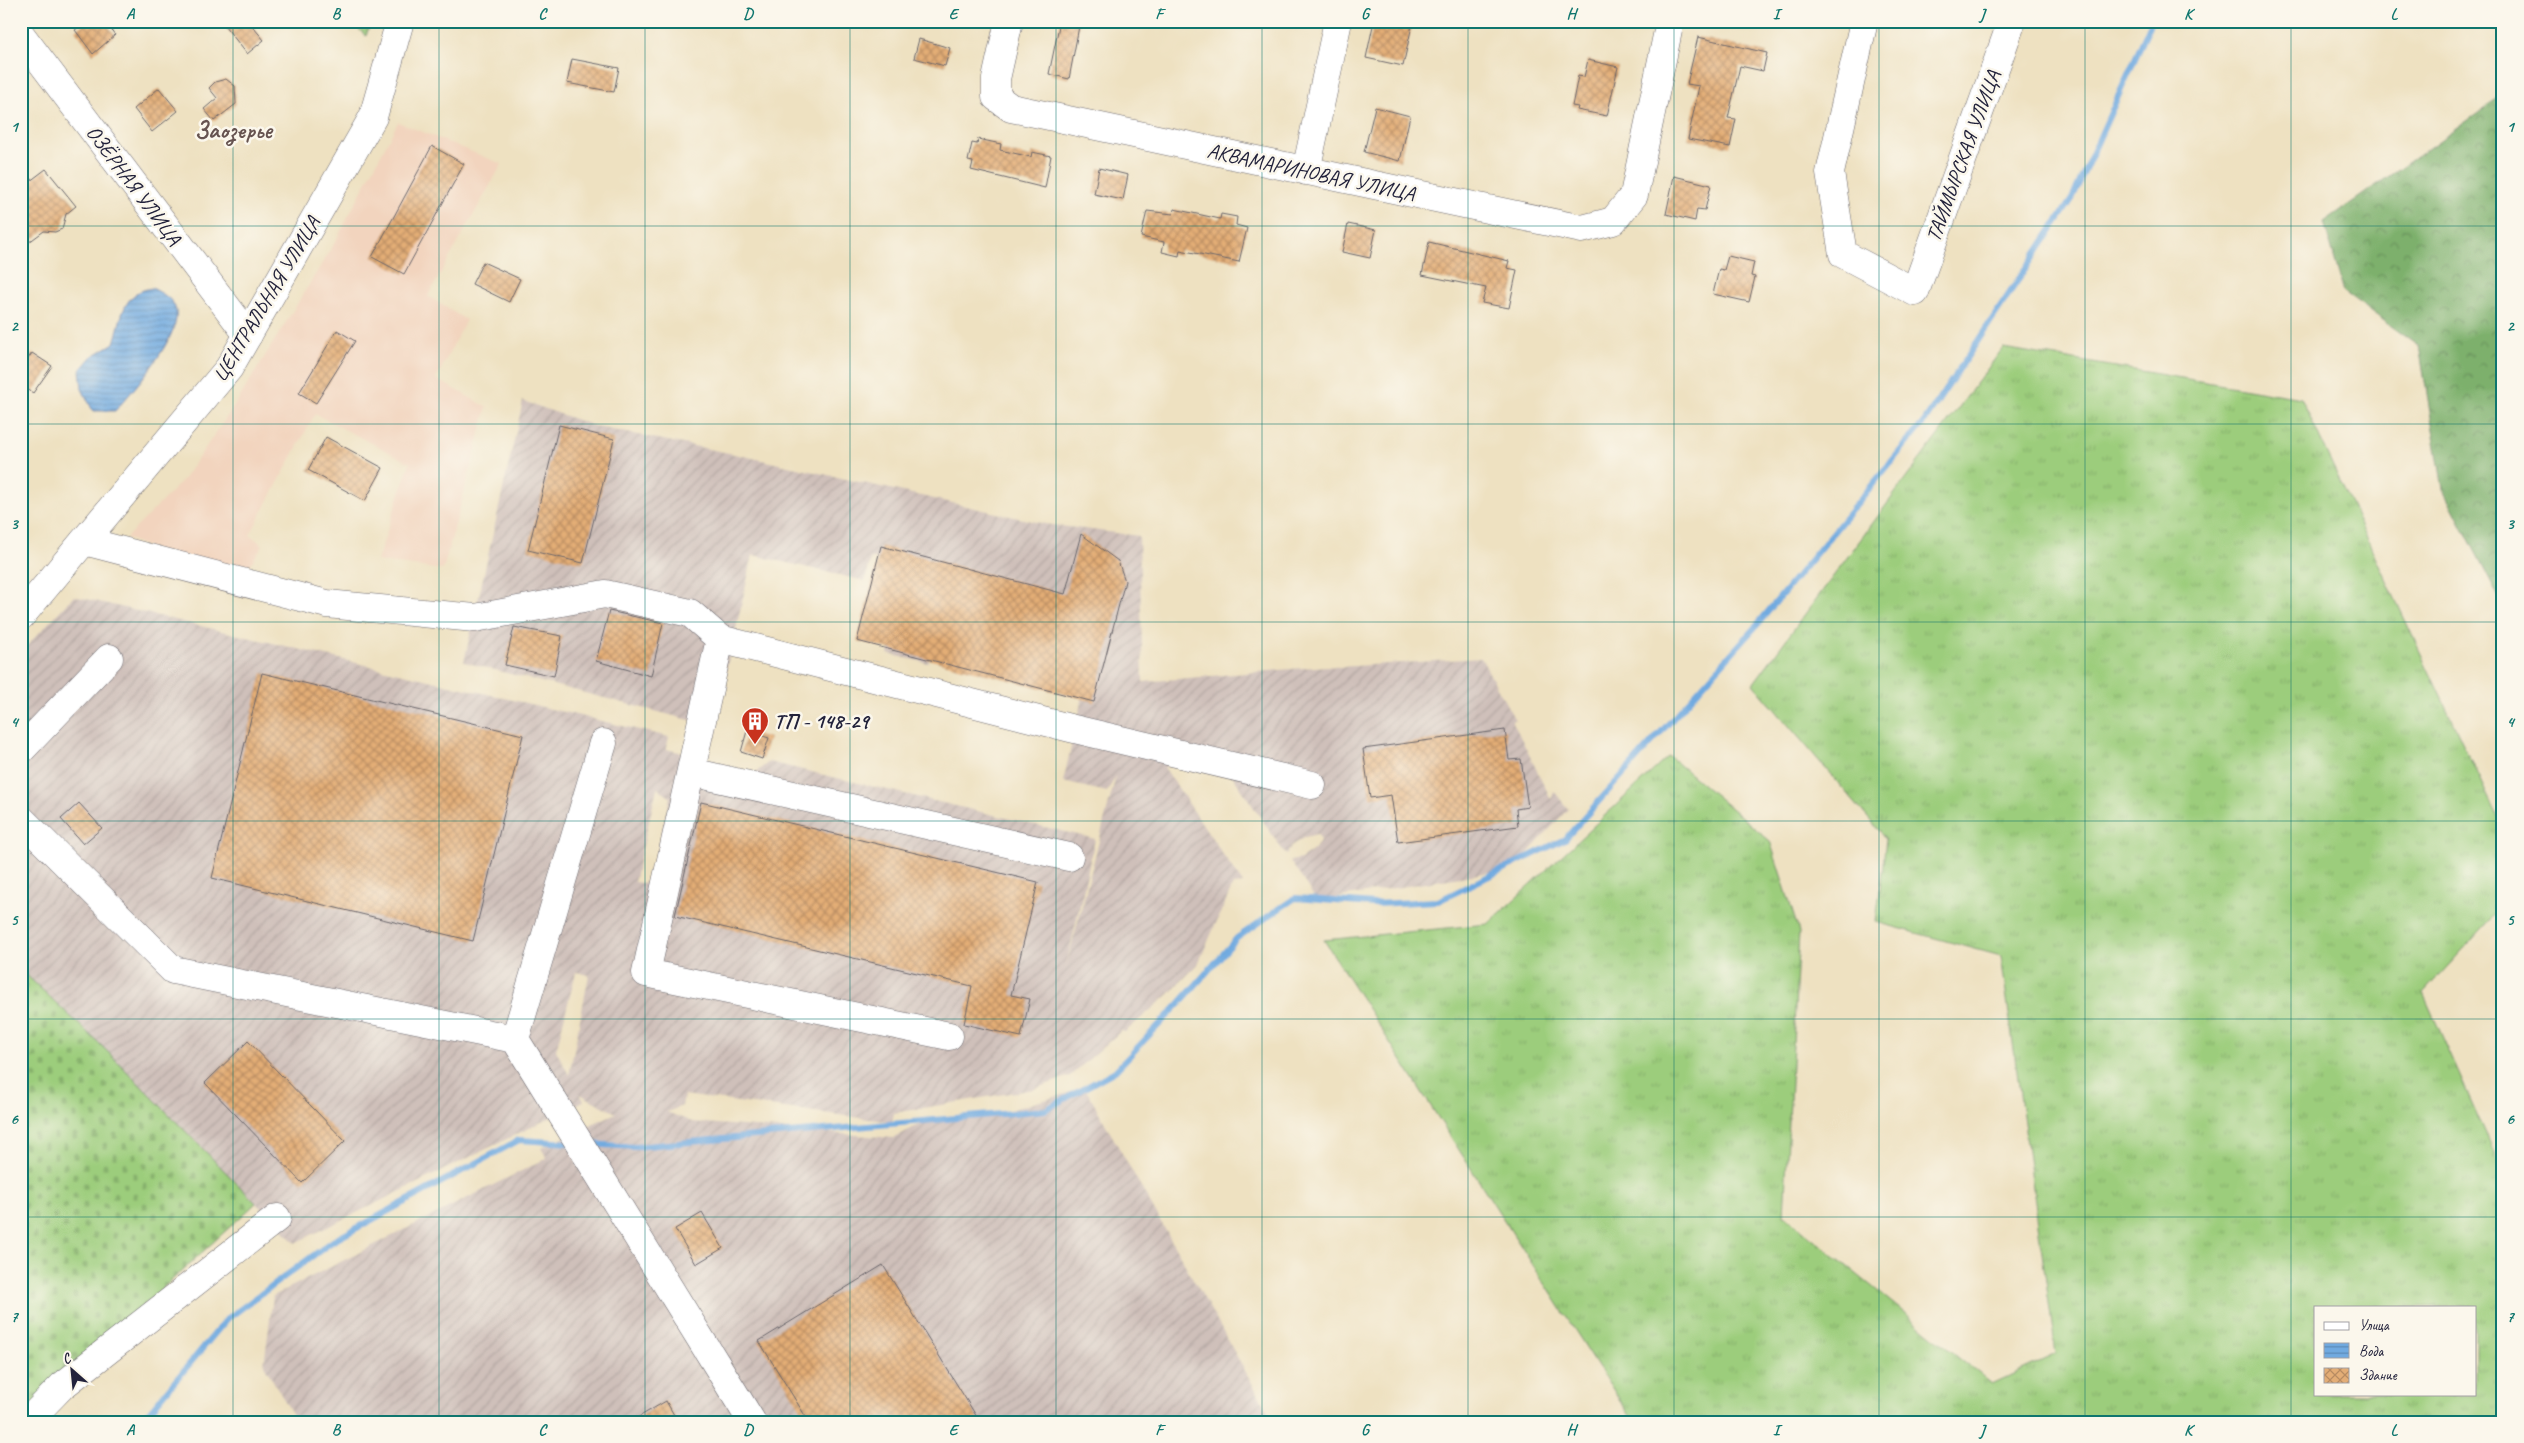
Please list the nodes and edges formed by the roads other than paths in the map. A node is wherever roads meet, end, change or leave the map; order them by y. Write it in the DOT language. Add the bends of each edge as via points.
graph roads {
  1 [pos="400,21"];
  2 [pos="1009,21"];
  3 [pos="1338,21"];
  4 [pos="1670,21"];
  5 [pos="1864,21"];
  6 [pos="2012,21"];
  7 [pos="21,35"];
  8 [pos="1306,171"];
  9 [pos="248,335"];
  10 [pos="84,541"];
  11 [pos="21,616"];
  12 [pos="720,639"];
  13 [pos="109,658"];
  14 [pos="603,743"];
  15 [pos="21,750"];
  16 [pos="691,772"];
  17 [pos="1312,785"];
  18 [pos="21,819"];
  19 [pos="1069,857"];
  20 [pos="949,1036"];
  21 [pos="515,1039"];
  22 [pos="277,1218"];
  23 [pos="27,1422"];
  24 [pos="752,1422"];
  1 -- 9 [label="street, ЦЕНТРАЛЬНАЯ УЛИЦА" via="373,116"];
  2 -- 8 [label="street, АКВАМАРИНОВАЯ УЛИЦА" via="996,79 996,97 1011,108"];
  3 -- 8 [label="street"];
  4 -- 8 [label="street, АКВАМАРИНОВАЯ УЛИЦА" via="1634,195 1613,221 1582,230"];
  5 -- 6 [label="street, ТАЙМЫРСКАЯ УЛИЦА" via="1830,174 1843,254 1915,292"];
  7 -- 9 [label="street, ОЗЁРНАЯ УЛИЦА"];
  9 -- 10 [label="street, ЦЕНТРАЛЬНАЯ УЛИЦА" via="229,368"];
  10 -- 11 [label="street, ЦЕНТРАЛЬНАЯ УЛИЦА"];
  10 -- 12 [label="street" via="327,604 475,618 605,594 690,614"];
  12 -- 16 [label="street"];
  12 -- 17 [label="street" via="1070,728"];
  13 -- 15 [label="street"];
  14 -- 21 [label="street"];
  16 -- 19 [label="street"];
  16 -- 20 [label="street" via="646,973"];
  18 -- 21 [label="street" via="173,970"];
  21 -- 24 [label="street"];
  22 -- 23 [label="street" via="62,1386"];
}
